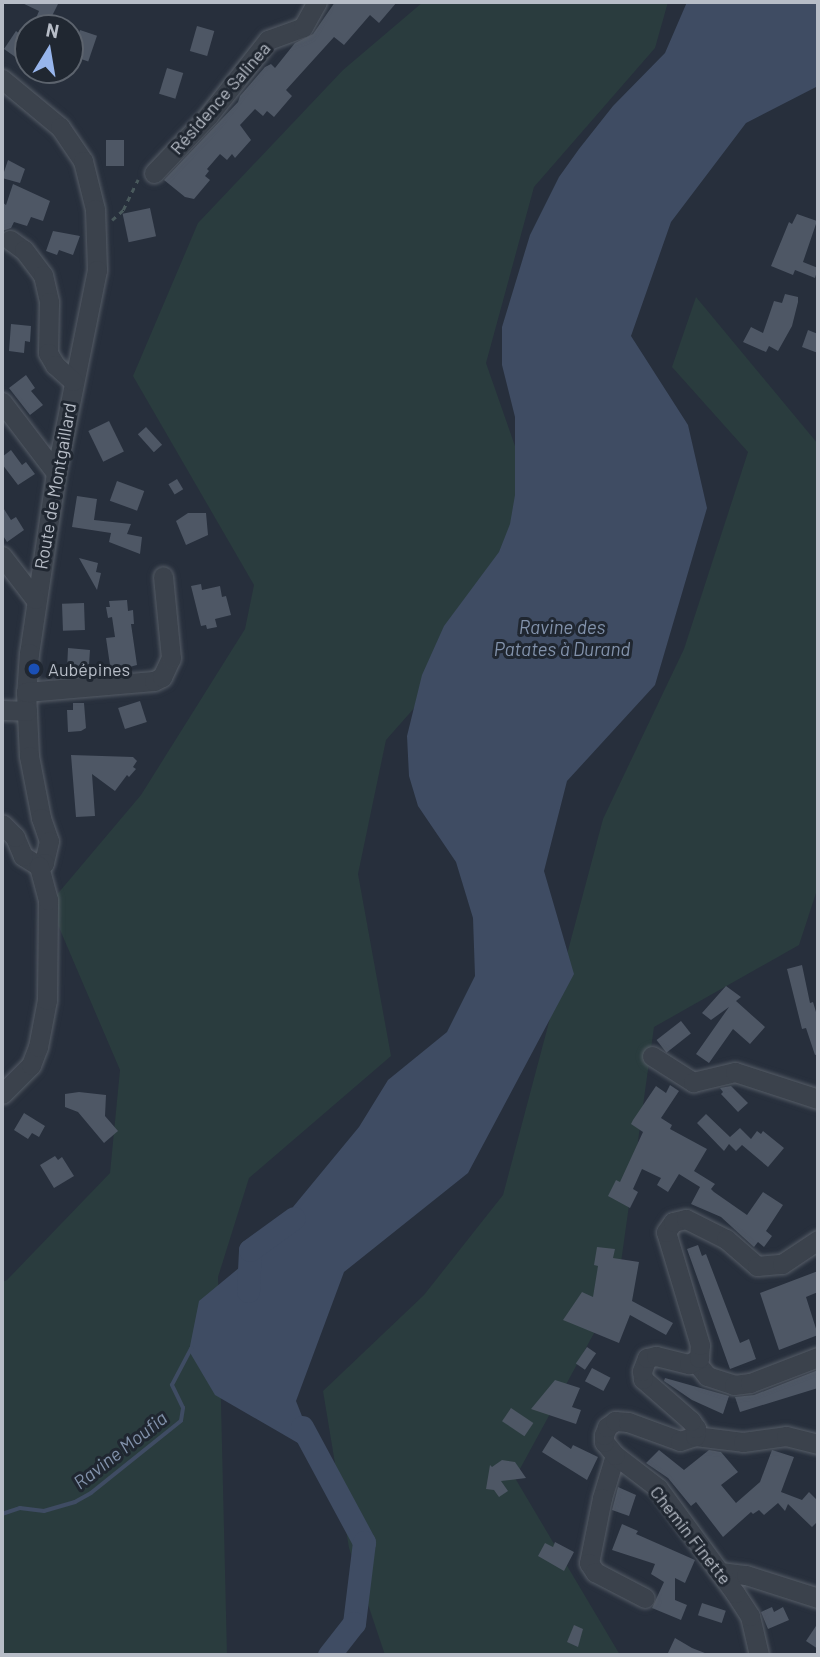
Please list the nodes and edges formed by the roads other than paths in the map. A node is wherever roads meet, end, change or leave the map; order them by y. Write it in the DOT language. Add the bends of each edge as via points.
graph roads {
  1 [pos="317,2"];
  2 [pos="2,79"];
  3 [pos="154,173"];
  4 [pos="10,240"];
  5 [pos="73,381"];
  6 [pos="2,402"];
  7 [pos="56,473"];
  8 [pos="2,556"];
  9 [pos="163,576"];
  10 [pos="35,598"];
  11 [pos="27,701"];
  12 [pos="2,710"];
  13 [pos="2,824"];
  14 [pos="39,866"];
  15 [pos="652,1056"];
  16 [pos="2,1094"];
  17 [pos="818,1099"];
  18 [pos="818,1240"];
  19 [pos="818,1357"];
  20 [pos="695,1361"];
  21 [pos="695,1436"];
  22 [pos="818,1444"];
  23 [pos="615,1455"];
  24 [pos="720,1572"];
  25 [pos="645,1598"];
  26 [pos="818,1598"];
  27 [pos="759,1655"];
  1 -- 3 [label="street, Résidence Salinea" via="303,27 268,40 208,116"];
  2 -- 5 [label="street, Route de Montgaillard" via="60,127 83,161 95,209 97,270"];
  4 -- 5 [label="street" via="43,275 49,302 48,353"];
  5 -- 7 [label="street, Route de Montgaillard"];
  6 -- 7 [label="street"];
  7 -- 10 [label="street, Route de Montgaillard"];
  8 -- 10 [label="street"];
  9 -- 11 [label="street" via="171,659 162,677"];
  10 -- 11 [label="street, Route de Montgaillard"];
  11 -- 12 [label="street"];
  11 -- 14 [label="street, Route de Montgaillard" via="29,756 49,841 48,858"];
  13 -- 14 [label="street" via="15,837 23,856"];
  14 -- 16 [label="street" via="48,900 47,1000 31,1065"];
  15 -- 17 [label="street" via="693,1082 735,1072"];
  18 -- 20 [label="street" via="782,1264 757,1266 726,1239 686,1219 673,1222 666,1232 700,1345"];
  19 -- 20 [label="street" via="734,1385 707,1376"];
  20 -- 21 [label="street" via="647,1357 642,1371 643,1379 691,1421"];
  21 -- 22 [label="street" via="743,1442 786,1436"];
  21 -- 23 [label="street" via="680,1441 615,1421 604,1435"];
  23 -- 24 [label="street, Chemin Finette" via="658,1488"];
  23 -- 25 [label="street" via="589,1563 595,1572"];
  24 -- 26 [label="street" via="746,1574"];
  24 -- 27 [label="street, Chemin Finette" via="750,1616"];
}
